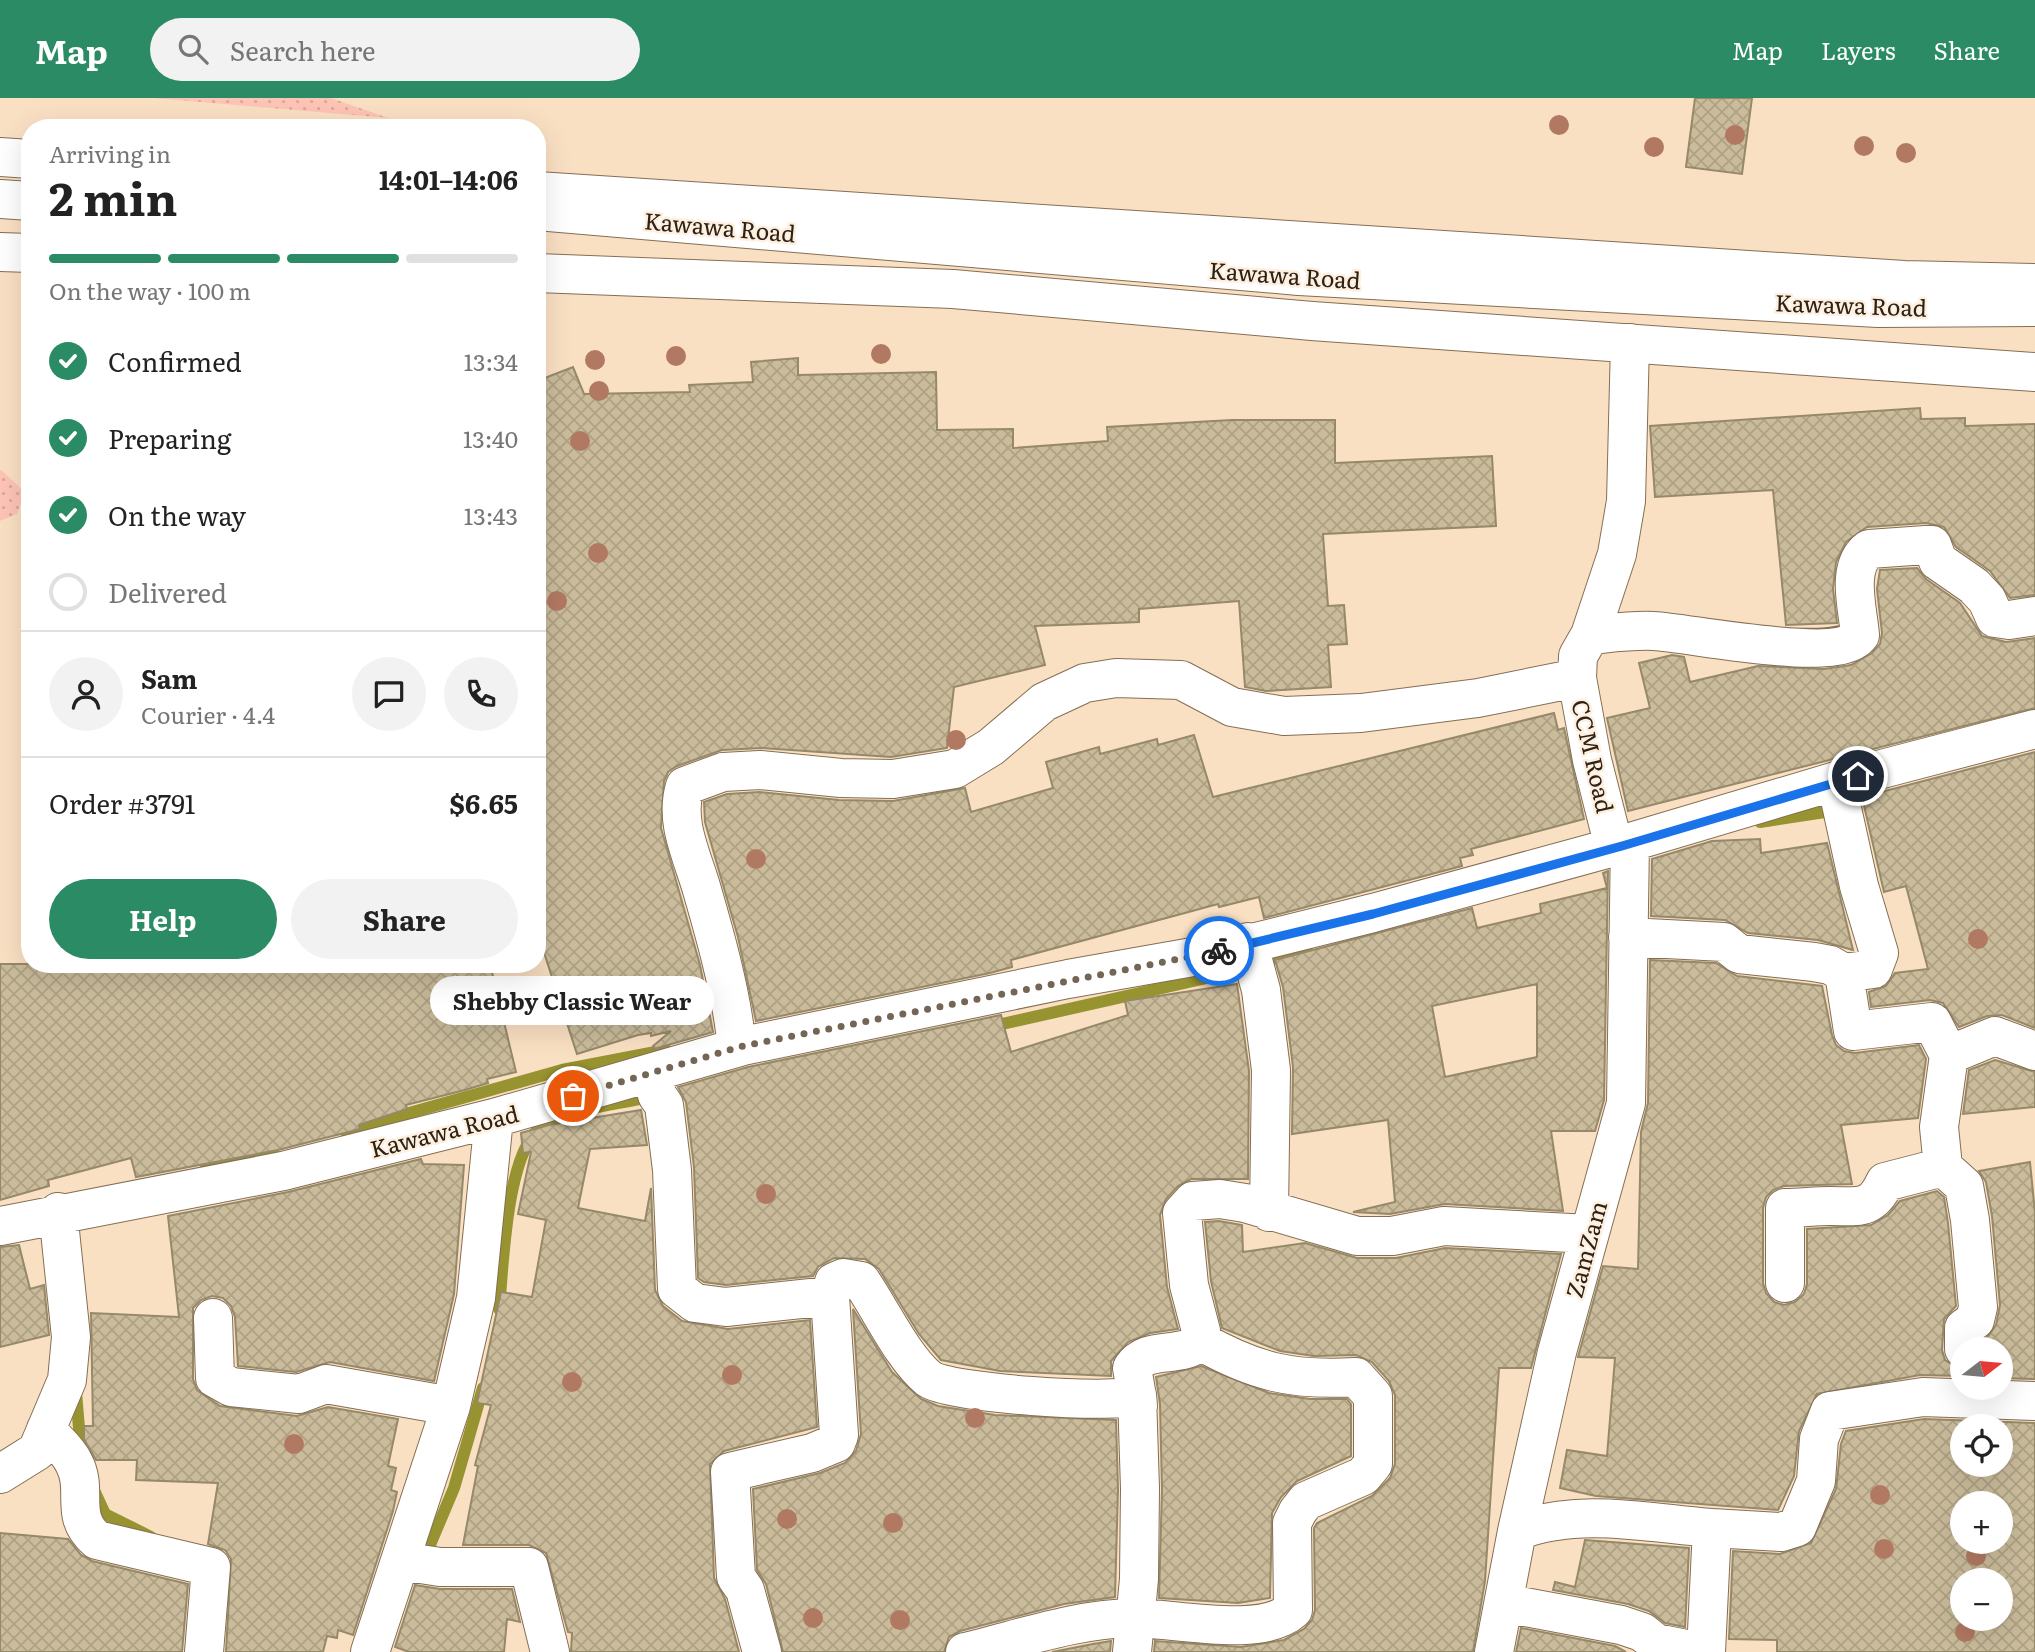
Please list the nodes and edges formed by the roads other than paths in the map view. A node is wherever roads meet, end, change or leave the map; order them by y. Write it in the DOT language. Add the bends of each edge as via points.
graph roads {
  1 [pos="0,157"];
  2 [pos="21,158"];
  3 [pos="0,175"];
  4 [pos="21,176"];
  5 [pos="546,192"];
  6 [pos="0,199"];
  7 [pos="21,200"];
  8 [pos="546,212"];
  9 [pos="546,232"];
  10 [pos="0,252"];
  11 [pos="21,253"];
  12 [pos="546,273"];
  13 [pos="2035,283"];
  14 [pos="2035,306"];
  15 [pos="2035,321"];
  16 [pos="1630,343"];
  17 [pos="2035,372"];
  18 [pos="2035,616"];
  19 [pos="1590,635"];
  20 [pos="1577,678"];
  21 [pos="2035,729"];
  22 [pos="1836,781"];
  23 [pos="1622,845"];
  24 [pos="1628,937"];
  25 [pos="1248,942"];
  26 [pos="1843,973"];
  27 [pos="743,1046"];
  28 [pos="2035,1051"];
  29 [pos="1949,1055"];
  30 [pos="653,1074"];
  31 [pos="494,1118"];
  32 [pos="1943,1167"];
  33 [pos="58,1212"];
  34 [pos="1269,1212"];
  35 [pos="0,1226"];
  36 [pos="1589,1234"];
  37 [pos="1785,1283"];
  38 [pos="830,1296"];
  39 [pos="213,1318"];
  40 [pos="1964,1337"];
  41 [pos="1200,1341"];
  42 [pos="1950,1384"];
  43 [pos="1137,1395"];
  44 [pos="2013,1395"];
  45 [pos="2035,1401"];
  46 [pos="451,1406"];
  47 [pos="46,1429"];
  48 [pos="0,1474"];
  49 [pos="1712,1528"];
  50 [pos="1517,1531"];
  51 [pos="401,1561"];
  52 [pos="1504,1603"];
  53 [pos="1133,1635"];
  54 [pos="204,1652"];
  55 [pos="370,1652"];
  56 [pos="550,1652"];
  57 [pos="762,1652"];
  58 [pos="965,1652"];
  59 [pos="1494,1652"];
  60 [pos="1701,1652"];
  61 [pos="1706,1652"];
  1 -- 2 [label="street"];
  3 -- 4 [label="street"];
  5 -- 13 [label="street, Kawawa Road" via="1904,280"];
  6 -- 7 [label="street"];
  8 -- 14 [label="street, Kawawa Road" via="1299,276 1878,308"];
  9 -- 15 [label="street, Kawawa Road"];
  10 -- 11 [label="street"];
  12 -- 16 [label="street, Kawawa Road" via="953,289"];
  16 -- 17 [label="street, Kawawa Road"];
  16 -- 19 [label="street, CCM Road" via="1626,501 1616,554"];
  18 -- 19 [label="street" via="1995,618 1981,593 1945,566 1932,545 1926,545 1869,549 1857,561 1860,635 1852,642 1787,649 1654,631"];
  19 -- 20 [label="street, CCM Road" via="1578,656"];
  20 -- 23 [label="street, CCM Road" via="1590,750"];
  20 -- 27 [label="street" via="1478,698 1361,713 1284,716 1232,707 1181,680 1116,678 1085,683 1044,702 991,747 955,769 893,779 723,772 685,786 679,805 683,827 735,1031"];
  21 -- 22 [label="street"];
  22 -- 23 [label="street"];
  22 -- 26 [label="street" via="1879,953 1873,969"];
  23 -- 24 [label="street, ZamZam"];
  23 -- 25 [label="street" via="1373,914"];
  24 -- 26 [label="street" via="1724,942 1740,954 1822,964"];
  24 -- 36 [label="street, ZamZam" via="1626,1103"];
  25 -- 27 [label="street, Kawawa Road" via="1203,955"];
  25 -- 34 [label="street" via="1261,989 1271,1070"];
  26 -- 29 [label="street" via="1853,1031 1932,1022"];
  27 -- 30 [label="street, Kawawa Road"];
  28 -- 29 [label="street" via="1995,1036"];
  29 -- 32 [label="street" via="1939,1127"];
  30 -- 31 [label="street, Kawawa Road"];
  30 -- 38 [label="street" via="664,1105 672,1170 677,1289 695,1303 726,1307"];
  31 -- 33 [label="street, Kawawa Road" via="283,1171"];
  31 -- 46 [label="street" via="476,1298"];
  32 -- 37 [label="street" via="1885,1182 1878,1196 1857,1209 1786,1209"];
  32 -- 40 [label="street" via="1964,1186 1970,1220 1978,1307 1975,1320 1964,1328"];
  33 -- 35 [label="street, Kawawa Road"];
  33 -- 47 [label="street" via="71,1337 67,1380"];
  34 -- 36 [label="street" via="1357,1236 1392,1236 1444,1226"];
  34 -- 41 [label="street" via="1220,1199 1193,1201 1182,1213 1183,1247"];
  36 -- 50 [label="street, ZamZam"];
  38 -- 43 [label="street" via="834,1282 844,1278 861,1281 912,1359 932,1381 1064,1399 1125,1401"];
  38 -- 57 [label="street" via="839,1435 835,1443 812,1453 730,1472 736,1577 745,1590"];
  39 -- 46 [label="street" via="215,1378 231,1387 299,1394 326,1384"];
  41 -- 43 [label="street" via="1193,1348 1140,1359 1132,1367"];
  41 -- 53 [label="street" via="1274,1374 1356,1377 1373,1396 1373,1464 1363,1476 1306,1501 1298,1511 1292,1523 1293,1610 1280,1620"];
  42 -- 49 [label="street" via="1923,1397 1830,1411 1819,1439 1816,1481 1797,1527 1781,1532"];
  43 -- 53 [label="street" via="1139,1579"];
  44 -- 45 [label="street"];
  46 -- 51 [label="street"];
  47 -- 48 [label="street" via="37,1451"];
  47 -- 54 [label="street" via="75,1464 85,1530 97,1540 211,1567"];
  49 -- 50 [label="street" via="1590,1517 1544,1521"];
  49 -- 61 [label="street"];
  50 -- 52 [label="street, ZamZam"];
  51 -- 55 [label="street"];
  51 -- 56 [label="street" via="440,1567 529,1567"];
  52 -- 59 [label="street, ZamZam"];
  52 -- 60 [label="street" via="1621,1625 1656,1643"];
  53 -- 58 [label="street" via="1074,1624"];
}
